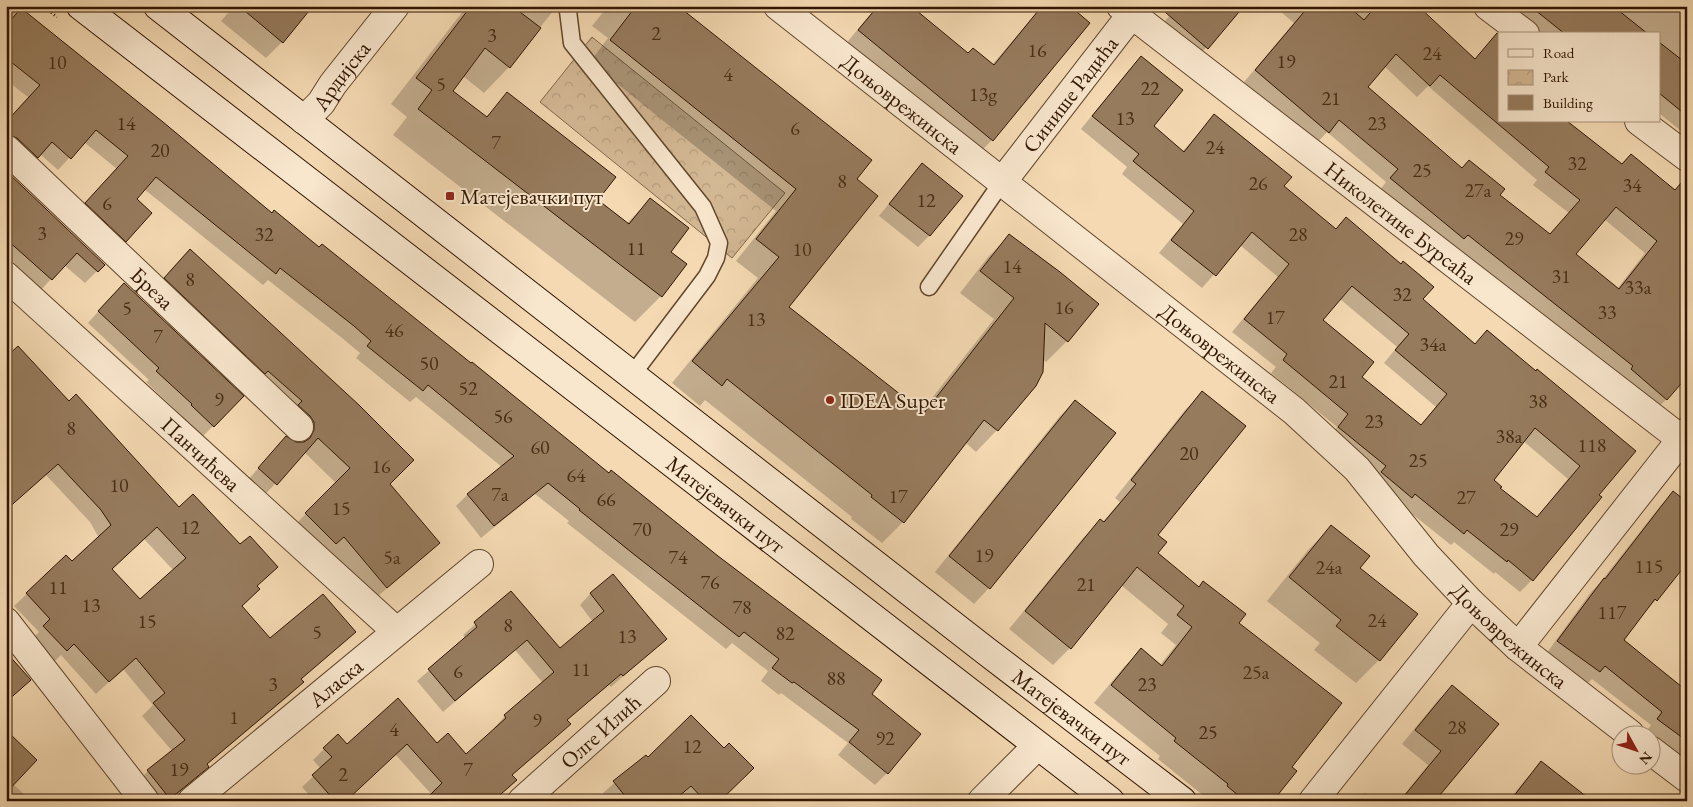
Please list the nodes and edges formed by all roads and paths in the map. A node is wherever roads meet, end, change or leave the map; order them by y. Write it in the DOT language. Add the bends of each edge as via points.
graph roads {
  1 [pos="81,6"];
  2 [pos="158,6"];
  3 [pos="395,6"];
  4 [pos="571,6"];
  5 [pos="778,6"];
  6 [pos="1488,6"];
  7 [pos="1130,9"];
  8 [pos="1521,32"];
  9 [pos="304,120"];
  10 [pos="1640,122"];
  11 [pos="6,149"];
  12 [pos="1687,157"];
  13 [pos="1002,182"];
  14 [pos="6,276"];
  15 [pos="929,287"];
  16 [pos="632,375"];
  17 [pos="300,427"];
  18 [pos="1684,436"];
  19 [pos="479,564"];
  20 [pos="1470,603"];
  21 [pos="6,622"];
  22 [pos="396,631"];
  23 [pos="1518,647"];
  24 [pos="656,681"];
  25 [pos="1617,724"];
  26 [pos="1037,746"];
  27 [pos="1660,758"];
  28 [pos="1687,778"];
  29 [pos="134,796"];
  30 [pos="192,801"];
  31 [pos="522,801"];
  32 [pos="982,801"];
  33 [pos="1110,801"];
  34 [pos="1182,801"];
  35 [pos="1313,801"];
  1 -- 26 [label="street, Матејевачки пут"];
  2 -- 9 [label="street, Матејевачки пут"];
  3 -- 9 [label="street, Ардијска" via="321,103"];
  4 -- 16 [label="lane" via="568,11 572,43 703,207 719,243 716,258 706,276"];
  5 -- 13 [label="street, Доњоврежинска"];
  6 -- 8 [label="street"];
  7 -- 13 [label="street, Синише Радића"];
  7 -- 18 [label="street, Николетине Бурсаћа"];
  9 -- 16 [label="street, Матејевачки пут"];
  10 -- 12 [label="street"];
  11 -- 17 [label="street, Бреза"];
  13 -- 15 [label="lane"];
  13 -- 20 [label="street, Доњоврежинска" via="1294,411 1357,469 1426,555"];
  14 -- 22 [label="street, Панчићева"];
  16 -- 34 [label="street, Матејевачки пут"];
  18 -- 23 [label="street"];
  19 -- 22 [label="street, Аласка"];
  20 -- 23 [label="street, Доњоврежинска"];
  20 -- 35 [label="street"];
  21 -- 29 [label="street"];
  22 -- 30 [label="street, Аласка"];
  23 -- 25 [label="street, Доњоврежинска"];
  24 -- 31 [label="street, Олге Илић"];
  26 -- 32 [label="street"];
  26 -- 33 [label="street, Матејевачки пут"];
  27 -- 28 [label="street"];
}
